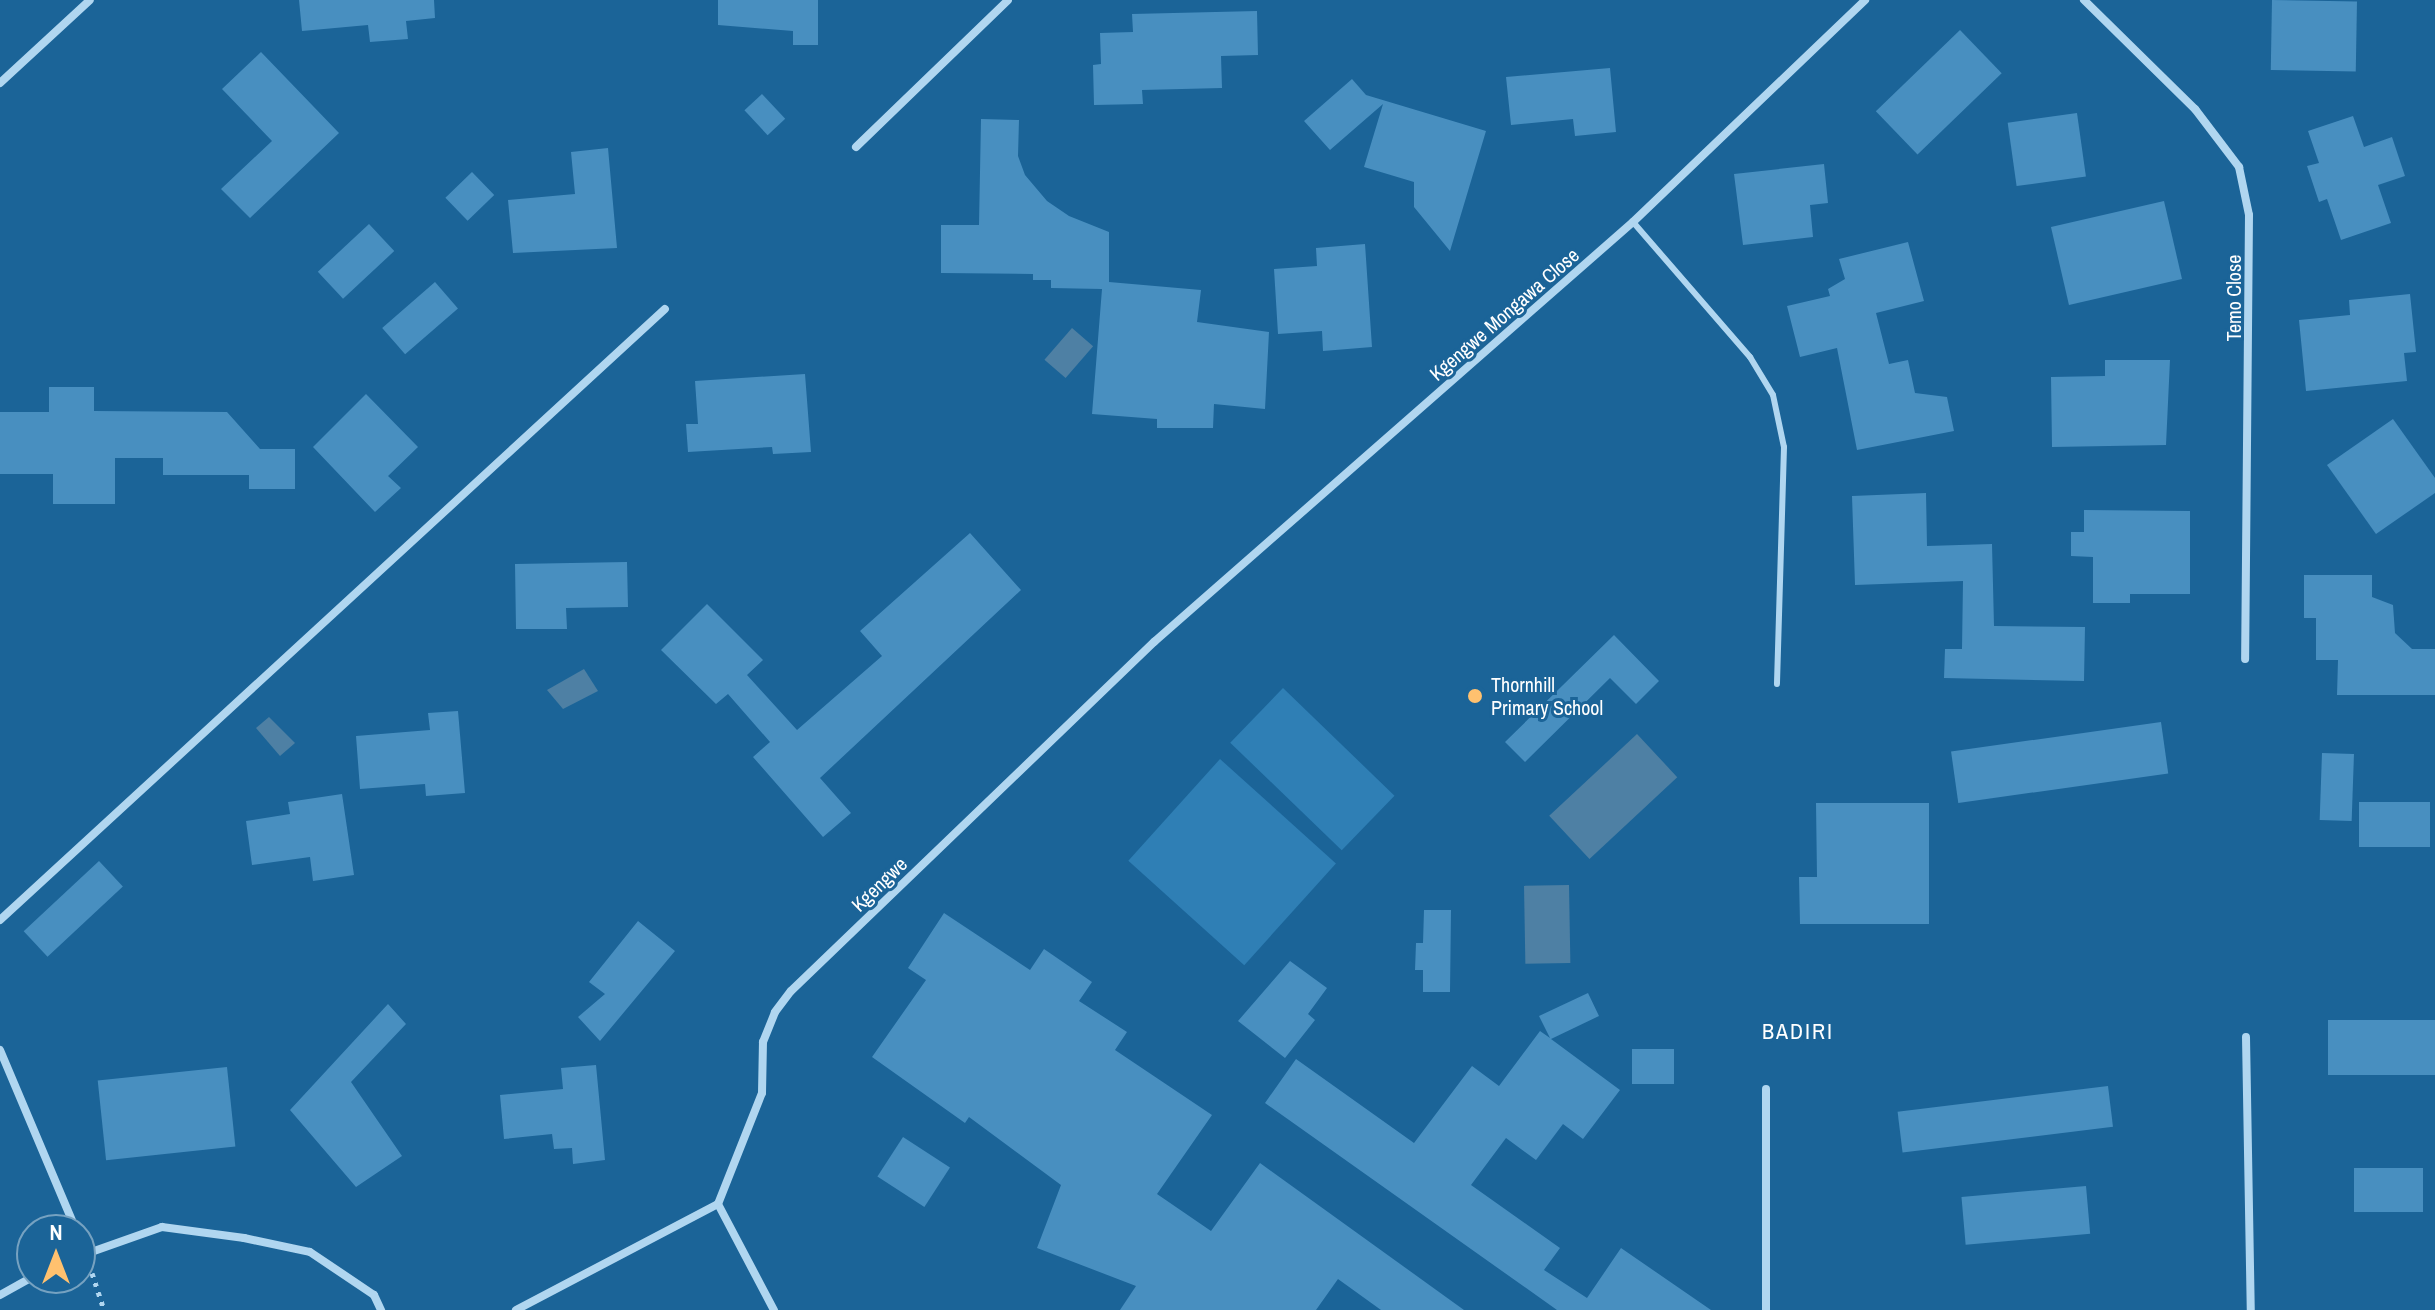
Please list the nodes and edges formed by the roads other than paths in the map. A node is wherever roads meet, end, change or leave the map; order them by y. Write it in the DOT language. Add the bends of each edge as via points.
graph roads {
  1 [pos="90,0"];
  2 [pos="1008,0"];
  3 [pos="1865,0"];
  4 [pos="2084,0"];
  5 [pos="0,83"];
  6 [pos="856,147"];
  7 [pos="1633,222"];
  8 [pos="665,309"];
  9 [pos="1154,642"];
  10 [pos="2245,659"];
  11 [pos="1777,684"];
  12 [pos="0,920"];
  13 [pos="2246,1037"];
  14 [pos="0,1050"];
  15 [pos="1766,1089"];
  16 [pos="718,1204"];
  17 [pos="69,1214"];
  18 [pos="96,1250"];
  19 [pos="381,1310"];
  20 [pos="516,1310"];
  21 [pos="774,1310"];
  22 [pos="1766,1310"];
  23 [pos="2251,1310"];
  1 -- 5 [label="street"];
  2 -- 6 [label="street"];
  3 -- 7 [label="street, Kgengwe Mongawa Close"];
  4 -- 10 [label="street, Temo Close" via="2195,109 2239,167 2249,215"];
  7 -- 9 [label="street, Kgengwe Mongawa Close"];
  7 -- 11 [label="lane" via="1750,357 1773,395 1784,447"];
  8 -- 12 [label="street"];
  9 -- 16 [label="street, Kgengwe" via="791,991 763,1042 762,1093"];
  13 -- 23 [label="street"];
  14 -- 17 [label="street"];
  15 -- 22 [label="street"];
  16 -- 20 [label="street"];
  16 -- 21 [label="street"];
  18 -- 19 [label="street" via="162,1227 244,1238 310,1252 374,1295"];
}
